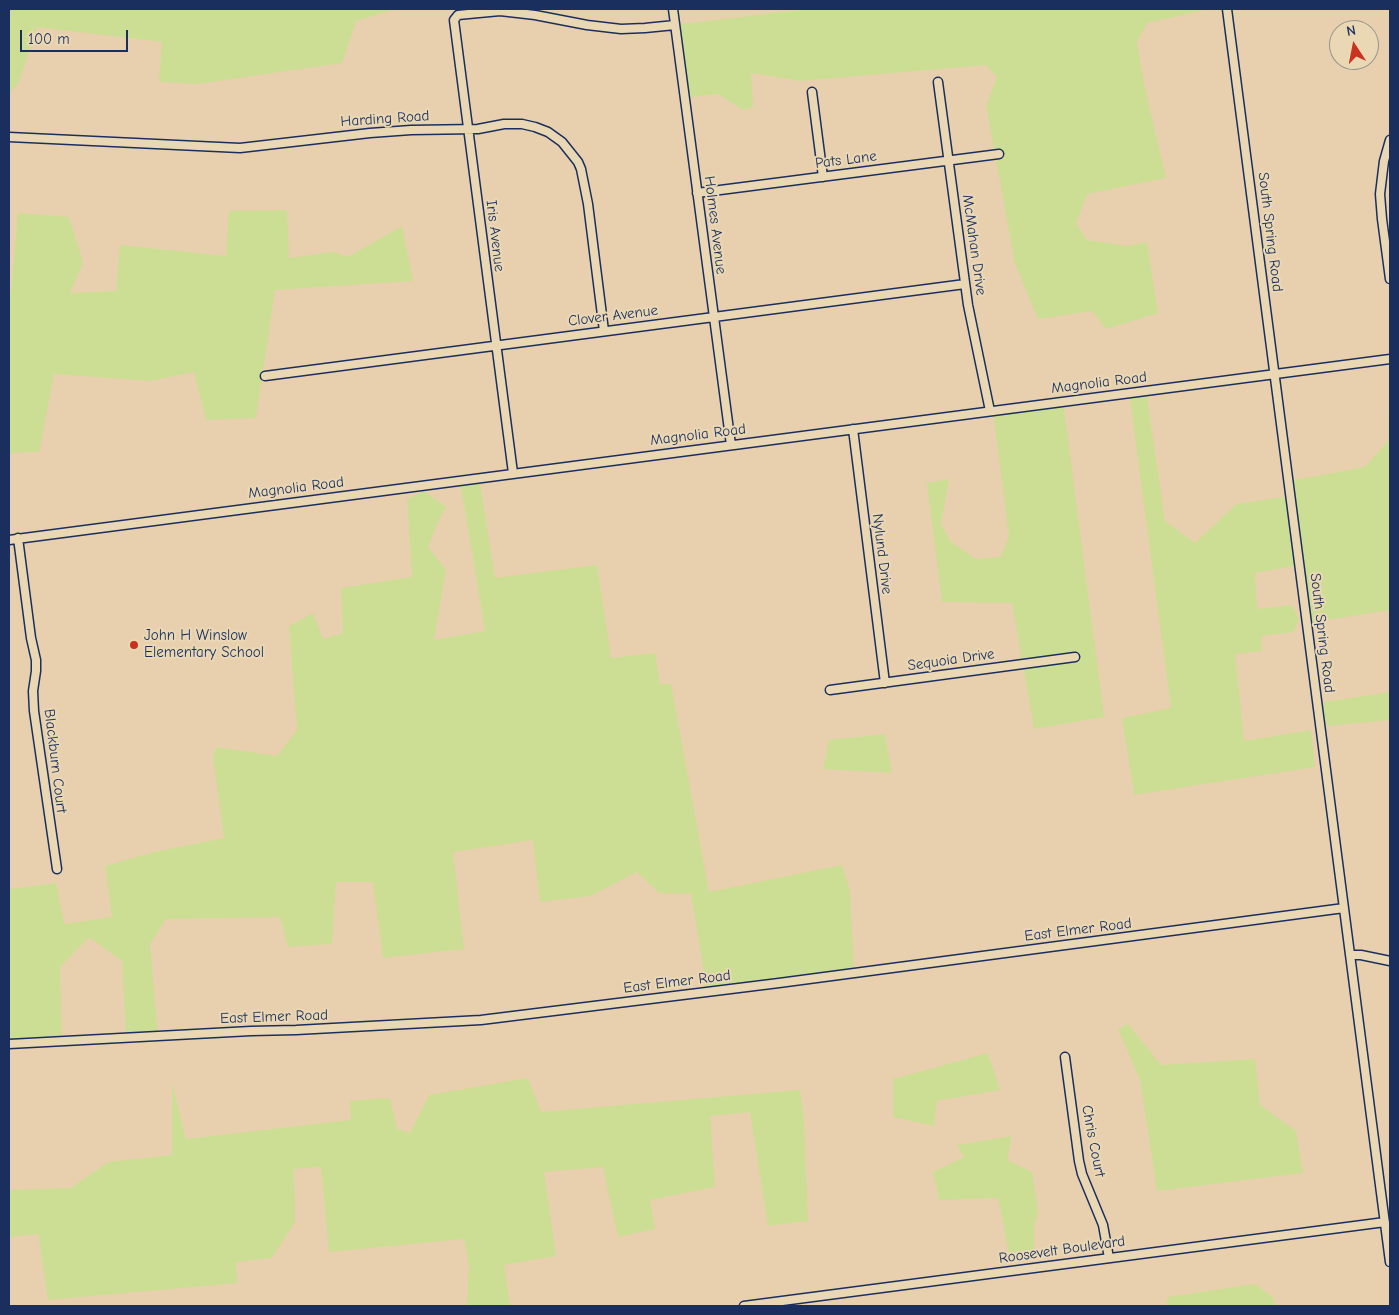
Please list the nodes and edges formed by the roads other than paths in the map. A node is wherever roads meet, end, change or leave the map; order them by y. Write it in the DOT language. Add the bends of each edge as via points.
graph roads {
  1 [pos="673,9"];
  2 [pos="1228,9"];
  3 [pos="675,25"];
  4 [pos="938,82"];
  5 [pos="812,92"];
  6 [pos="468,129"];
  7 [pos="9,137"];
  8 [pos="1390,140"];
  9 [pos="999,154"];
  10 [pos="948,161"];
  11 [pos="823,177"];
  12 [pos="698,193"];
  13 [pos="1390,279"];
  14 [pos="965,284"];
  15 [pos="714,317"];
  16 [pos="604,331"];
  17 [pos="496,346"];
  18 [pos="1390,358"];
  19 [pos="1275,374"];
  20 [pos="265,376"];
  21 [pos="990,411"];
  22 [pos="853,429"];
  23 [pos="731,445"];
  24 [pos="513,473"];
  25 [pos="18,538"];
  26 [pos="9,540"];
  27 [pos="1076,657"];
  28 [pos="885,683"];
  29 [pos="830,690"];
  30 [pos="57,869"];
  31 [pos="1344,908"];
  32 [pos="1350,955"];
  33 [pos="1390,961"];
  34 [pos="9,1044"];
  35 [pos="1065,1057"];
  36 [pos="1385,1222"];
  37 [pos="1109,1258"];
  38 [pos="1390,1262"];
  39 [pos="744,1306"];
  1 -- 3 [label="street, Holmes Avenue"];
  2 -- 19 [label="street, South Spring Road"];
  3 -- 6 [label="street, Iris Avenue" via="621,29 500,11 458,15 454,24"];
  3 -- 12 [label="street, Holmes Avenue"];
  4 -- 10 [label="street, McMahan Drive"];
  5 -- 11 [label="street"];
  6 -- 7 [label="street, Harding Road" via="370,133 240,148"];
  6 -- 16 [label="street, Harding Road" via="504,124 535,127 555,137 578,162 588,204"];
  6 -- 17 [label="street, Iris Avenue"];
  8 -- 13 [label="street" via="1380,194"];
  9 -- 10 [label="street, Pats Lane"];
  10 -- 11 [label="street, Pats Lane"];
  10 -- 14 [label="street, McMahan Drive"];
  11 -- 12 [label="street, Pats Lane"];
  12 -- 15 [label="street, Holmes Avenue"];
  14 -- 15 [label="street, Clover Avenue"];
  14 -- 21 [label="street, McMahan Drive"];
  15 -- 16 [label="street, Clover Avenue"];
  15 -- 23 [label="street, Holmes Avenue"];
  16 -- 17 [label="street, Clover Avenue"];
  17 -- 20 [label="street, Clover Avenue"];
  17 -- 24 [label="street, Iris Avenue"];
  18 -- 19 [label="street, Magnolia Road"];
  19 -- 21 [label="street, Magnolia Road"];
  19 -- 31 [label="street, South Spring Road"];
  21 -- 22 [label="street, Magnolia Road"];
  22 -- 23 [label="street, Magnolia Road"];
  22 -- 28 [label="street, Nylund Drive"];
  23 -- 24 [label="street, Magnolia Road"];
  24 -- 25 [label="street, Magnolia Road"];
  25 -- 26 [label="street, Magnolia Road"];
  25 -- 30 [label="street, Blackburn Court" via="36,660 34,711"];
  27 -- 28 [label="street, Sequoia Drive"];
  28 -- 29 [label="street, Sequoia Drive"];
  31 -- 32 [label="street, South Spring Road"];
  31 -- 34 [label="street, East Elmer Road" via="481,1020"];
  32 -- 33 [label="street"];
  32 -- 36 [label="street, South Spring Road"];
  35 -- 37 [label="street, Chris Court" via="1079,1161 1105,1234"];
  36 -- 37 [label="street, Roosevelt Boulevard"];
  36 -- 38 [label="street, South Spring Road"];
  37 -- 39 [label="street, Roosevelt Boulevard"];
}
